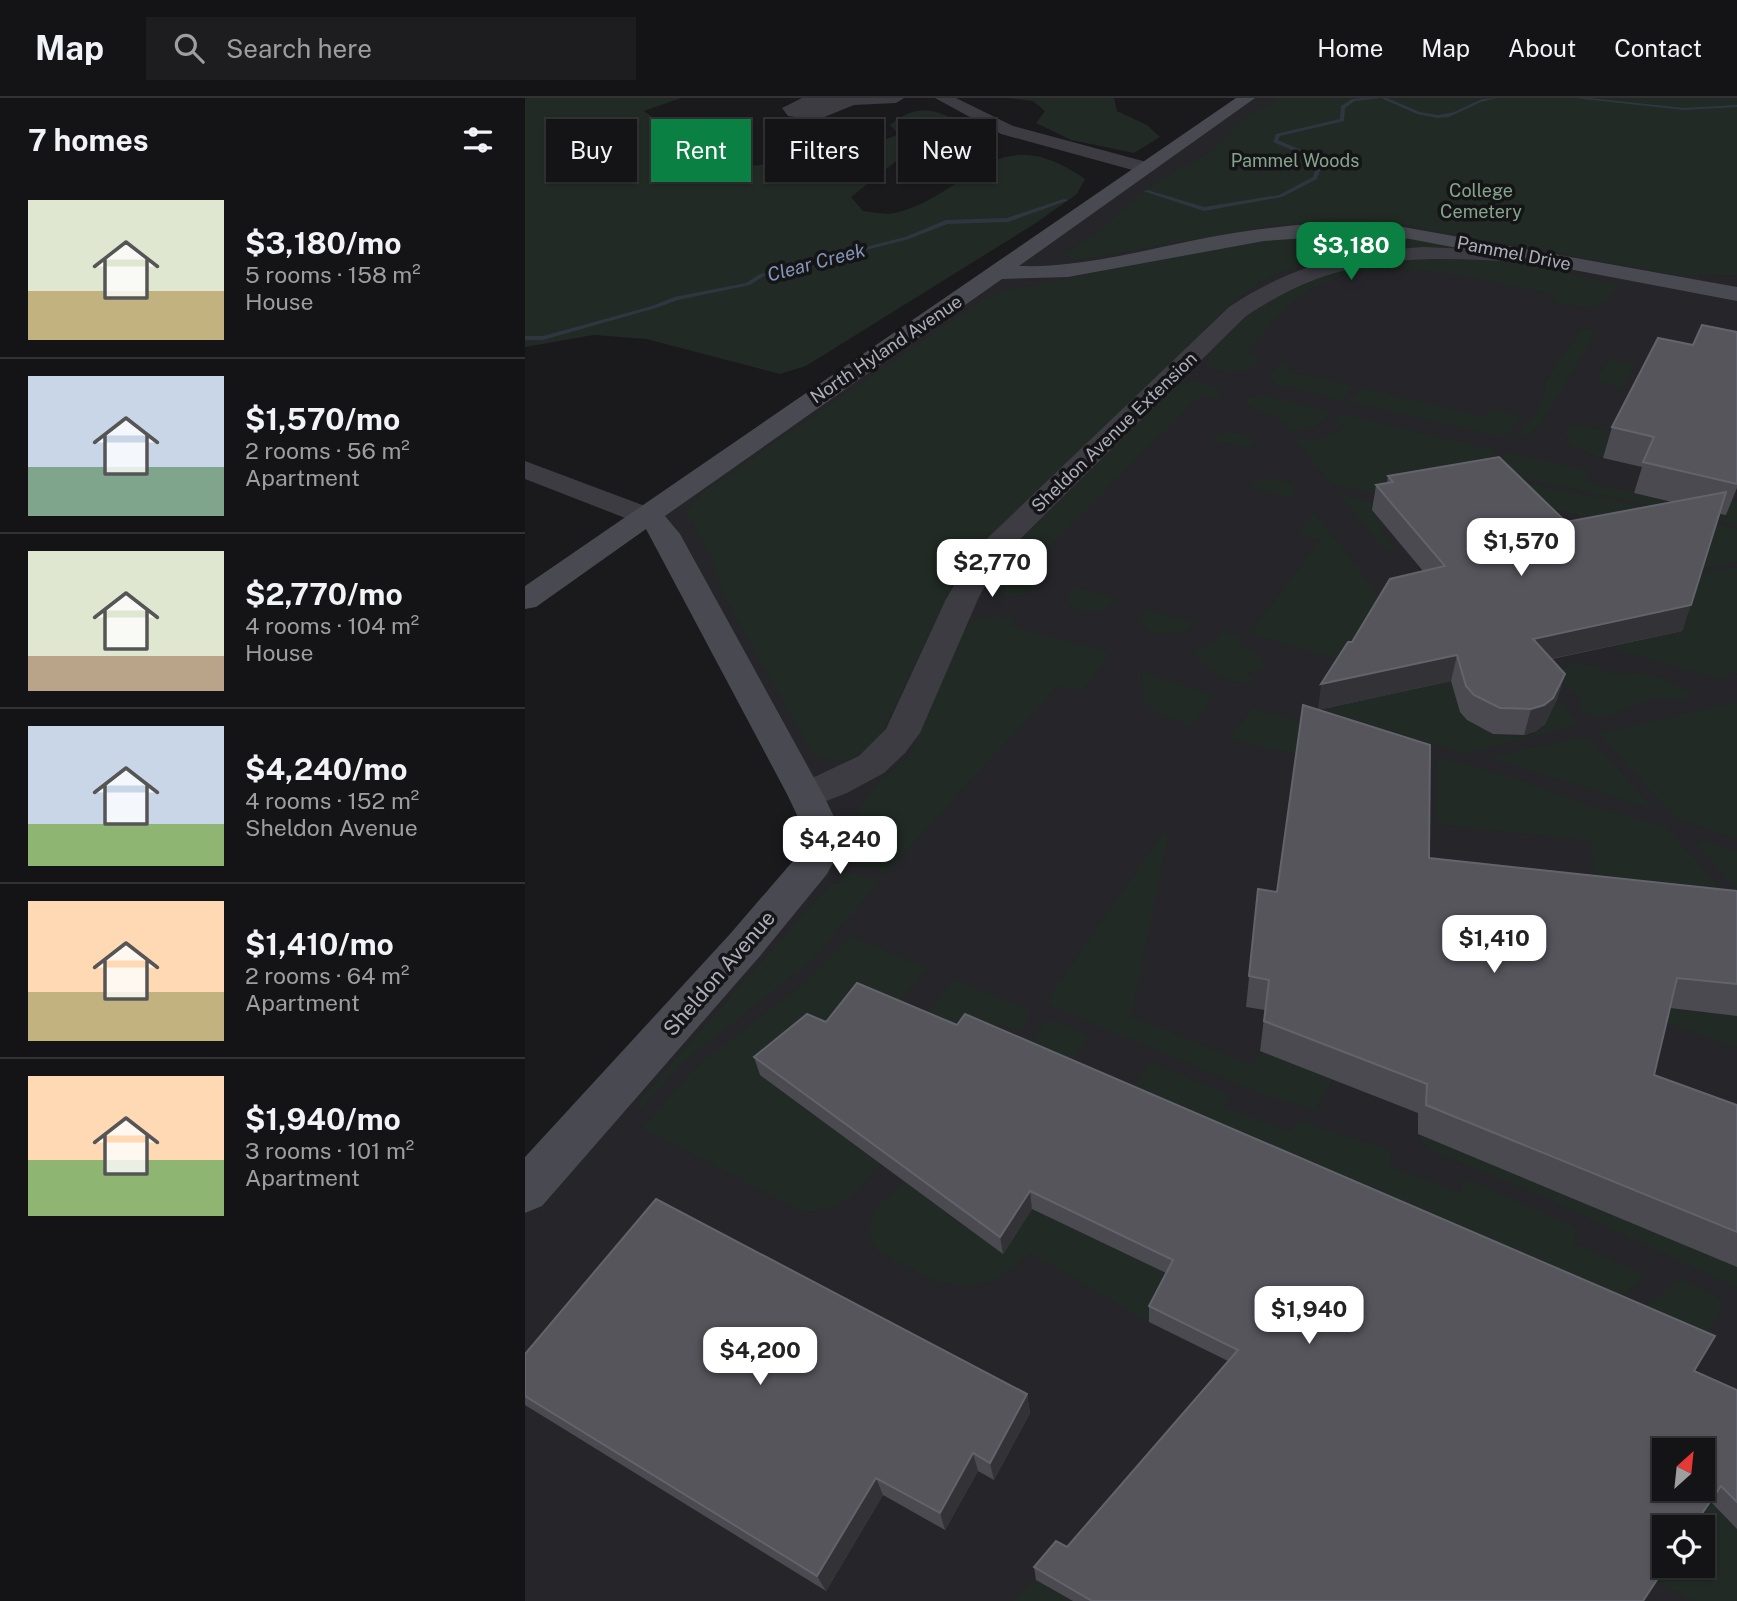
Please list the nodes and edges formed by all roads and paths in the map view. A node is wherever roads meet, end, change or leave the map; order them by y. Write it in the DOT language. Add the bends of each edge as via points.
graph roads {
  1 [pos="896,98"];
  2 [pos="943,98"];
  3 [pos="1247,98"];
  4 [pos="848,102"];
  5 [pos="1147,168"];
  6 [pos="1543,258"];
  7 [pos="1000,272"];
  8 [pos="1737,294"];
  9 [pos="525,468"];
  10 [pos="643,515"];
  11 [pos="525,600"];
  12 [pos="806,796"];
  13 [pos="525,1191"];
  1 -- 4 [label="street"];
  2 -- 5 [label="street" via="1026,137"];
  3 -- 5 [label="street, North Hyland Avenue"];
  5 -- 7 [label="street, North Hyland Avenue"];
  6 -- 7 [label="street, Pammel Drive" via="1410,233 1333,227 1249,237 1062,274"];
  6 -- 8 [label="street, Pammel Drive"];
  6 -- 12 [label="street, Sheldon Avenue Extension" via="1403,254 1316,268 1265,291 985,557 890,751 854,775"];
  7 -- 10 [label="street, North Hyland Avenue"];
  9 -- 10 [label="street"];
  10 -- 11 [label="street, North Hyland Avenue"];
  10 -- 12 [label="street, Sheldon Avenue" via="665,534"];
  12 -- 13 [label="street, Sheldon Avenue" via="823,834 823,846 813,864"];
}
